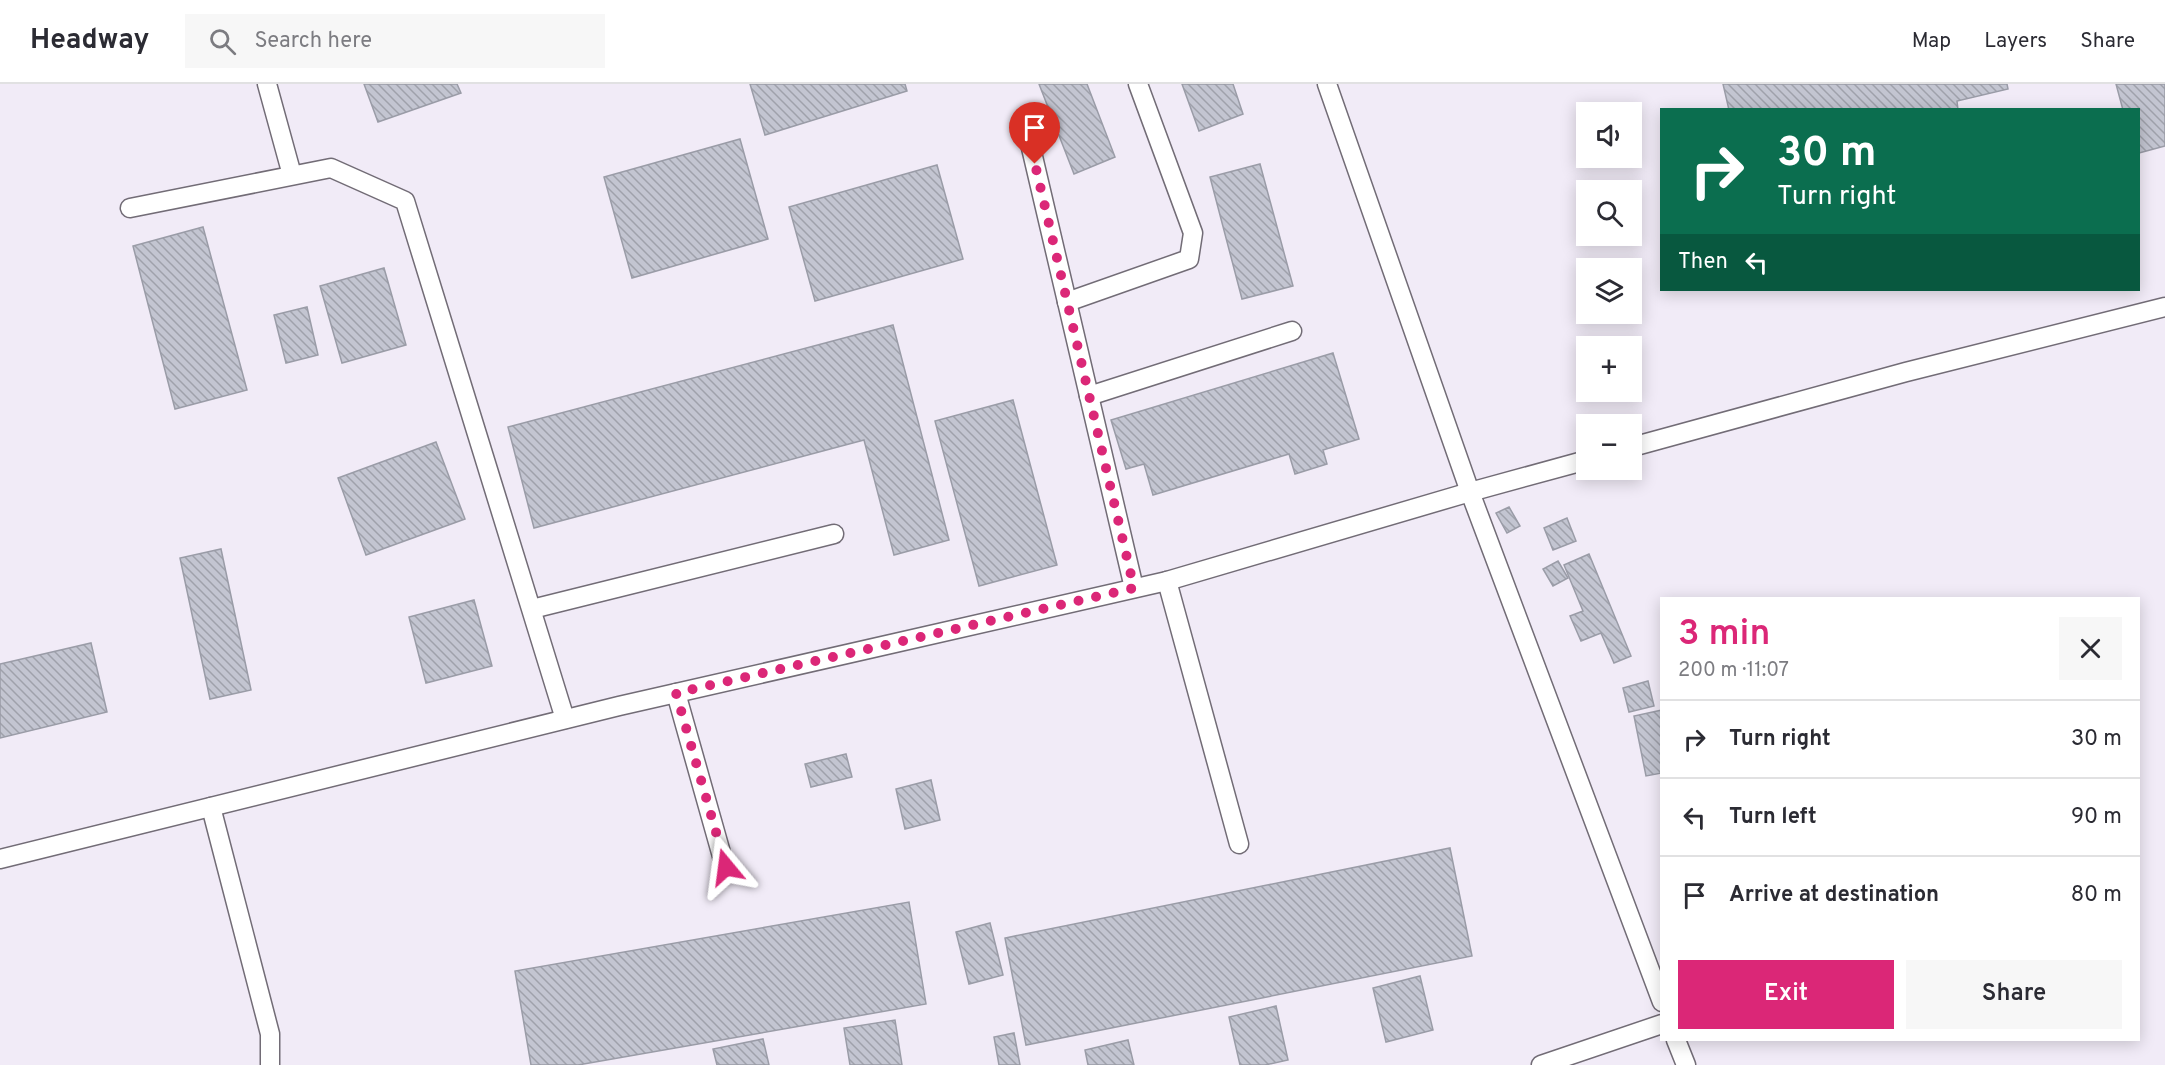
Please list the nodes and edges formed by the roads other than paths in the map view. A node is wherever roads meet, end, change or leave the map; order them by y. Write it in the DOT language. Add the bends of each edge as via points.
graph roads {
  1 [pos="267,84"];
  2 [pos="1138,84"];
  3 [pos="1327,84"];
  4 [pos="1024,118"];
  5 [pos="292,175"];
  6 [pos="130,208"];
  7 [pos="1067,302"];
  8 [pos="2165,307"];
  9 [pos="1292,330"];
  10 [pos="1089,396"];
  11 [pos="1642,444"];
  12 [pos="1576,463"];
  13 [pos="1470,492"];
  14 [pos="834,534"];
  15 [pos="1167,580"];
  16 [pos="1134,588"];
  17 [pos="532,609"];
  18 [pos="676,693"];
  19 [pos="565,719"];
  20 [pos="211,807"];
  21 [pos="1239,844"];
  22 [pos="0,859"];
  23 [pos="726,867"];
  24 [pos="1660,997"];
  25 [pos="1660,1025"];
  26 [pos="1676,1041"];
  27 [pos="270,1065"];
  28 [pos="1541,1065"];
  29 [pos="1686,1065"];
  1 -- 5 [label="lane"];
  2 -- 7 [label="lane" via="1192,233 1189,259"];
  3 -- 13 [label="lane"];
  4 -- 7 [label="lane"];
  5 -- 6 [label="lane"];
  5 -- 17 [label="lane" via="331,168 405,201"];
  7 -- 10 [label="lane"];
  8 -- 11 [label="lane"];
  9 -- 10 [label="lane"];
  10 -- 16 [label="lane"];
  12 -- 13 [label="lane"];
  13 -- 15 [label="lane"];
  13 -- 24 [label="lane"];
  14 -- 17 [label="lane"];
  15 -- 16 [label="lane"];
  15 -- 21 [label="lane"];
  16 -- 18 [label="lane"];
  17 -- 19 [label="lane"];
  18 -- 19 [label="lane"];
  18 -- 23 [label="lane"];
  19 -- 20 [label="lane"];
  20 -- 22 [label="lane"];
  20 -- 27 [label="lane" via="270,1034"];
  25 -- 28 [label="lane"];
  26 -- 29 [label="lane"];
}
